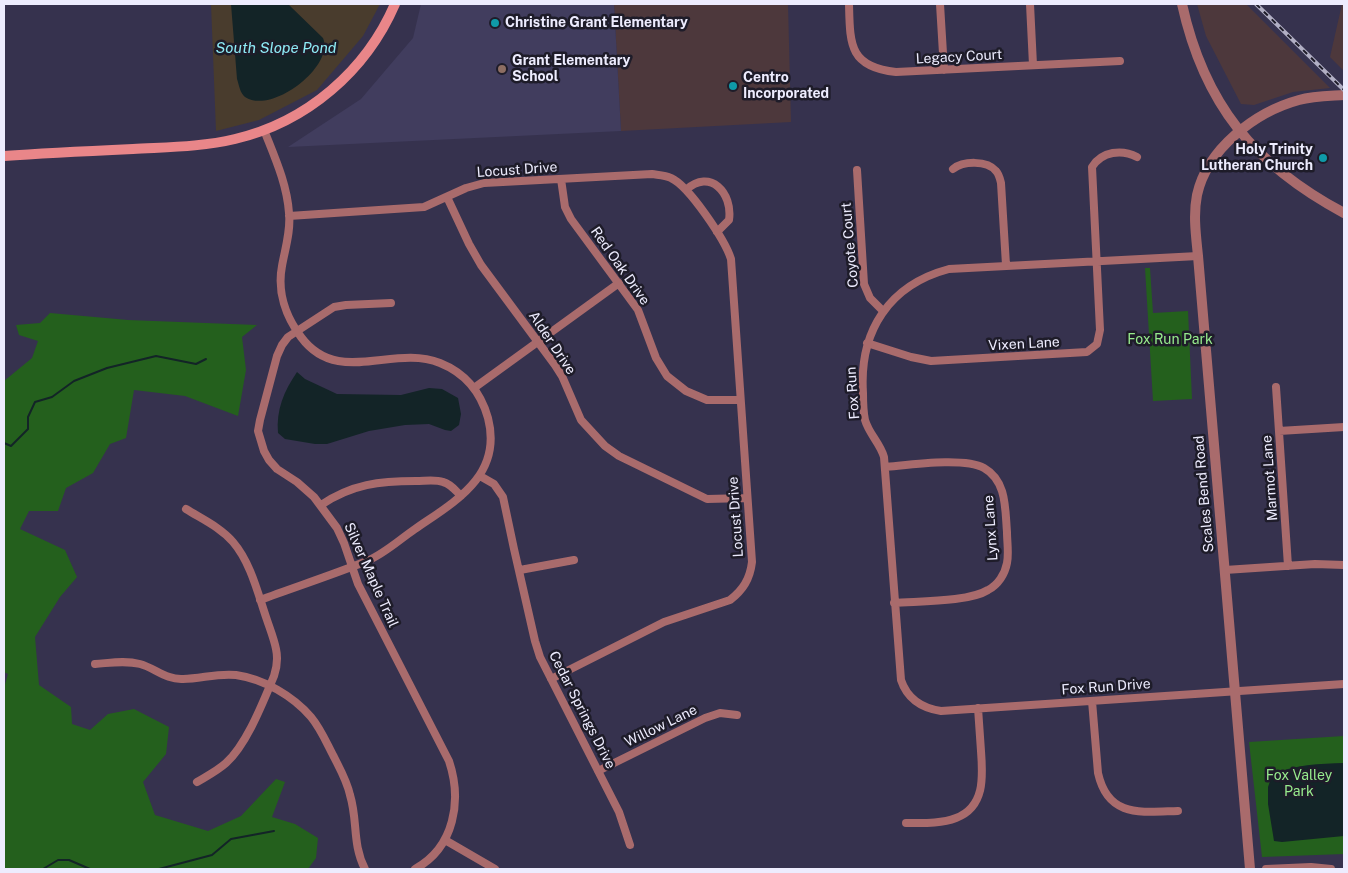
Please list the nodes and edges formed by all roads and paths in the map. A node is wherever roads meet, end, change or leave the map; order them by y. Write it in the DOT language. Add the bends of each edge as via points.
graph roads {
  1 [pos="395,4"];
  2 [pos="849,4"];
  3 [pos="940,4"];
  4 [pos="1030,4"];
  5 [pos="1182,4"];
  6 [pos="1120,61"];
  7 [pos="1033,65"];
  8 [pos="944,70"];
  9 [pos="1344,95"];
  10 [pos="264,130"];
  11 [pos="1240,132"];
  12 [pos="4,156"];
  13 [pos="1137,157"];
  14 [pos="953,169"];
  15 [pos="857,170"];
  16 [pos="560,179"];
  17 [pos="686,190"];
  18 [pos="447,197"];
  19 [pos="1344,213"];
  20 [pos="289,216"];
  21 [pos="717,232"];
  22 [pos="1198,256"];
  23 [pos="1096,261"];
  24 [pos="1006,265"];
  25 [pos="619,282"];
  26 [pos="391,302"];
  27 [pos="883,311"];
  28 [pos="297,331"];
  29 [pos="538,342"];
  30 [pos="867,343"];
  31 [pos="474,388"];
  32 [pos="1276,388"];
  33 [pos="740,400"];
  34 [pos="1344,428"];
  35 [pos="1279,431"];
  36 [pos="885,467"];
  37 [pos="480,476"];
  38 [pos="461,496"];
  39 [pos="747,498"];
  40 [pos="322,505"];
  41 [pos="186,509"];
  42 [pos="574,560"];
  43 [pos="1344,565"];
  44 [pos="352,566"];
  45 [pos="1288,566"];
  46 [pos="520,570"];
  47 [pos="1225,570"];
  48 [pos="260,600"];
  49 [pos="894,602"];
  50 [pos="95,664"];
  51 [pos="551,679"];
  52 [pos="1344,684"];
  53 [pos="270,686"];
  54 [pos="1235,692"];
  55 [pos="1092,701"];
  56 [pos="978,708"];
  57 [pos="737,715"];
  58 [pos="598,771"];
  59 [pos="197,782"];
  60 [pos="1178,811"];
  61 [pos="906,824"];
  62 [pos="444,840"];
  63 [pos="630,845"];
  64 [pos="365,869"];
  65 [pos="415,869"];
  66 [pos="495,869"];
  67 [pos="1251,869"];
  68 [pos="1266,869"];
  69 [pos="1327,869"];
  1 -- 10 [label="main road" via="377,39 343,79 308,107"];
  2 -- 8 [label="street, Legacy Court" via="849,33 859,56 868,66 896,72"];
  3 -- 8 [label="street"];
  4 -- 7 [label="street"];
  5 -- 11 [label="street" via="1191,40 1207,80"];
  6 -- 7 [label="street, Legacy Court"];
  7 -- 8 [label="street, Legacy Court"];
  9 -- 11 [label="street, Scales Bend Road" via="1313,97 1286,104"];
  10 -- 12 [label="main road" via="234,140 178,146"];
  10 -- 20 [label="street" via="284,181"];
  11 -- 19 [label="street" via="1283,175"];
  11 -- 22 [label="street, Scales Bend Road" via="1212,160 1200,184 1195,210"];
  13 -- 23 [label="street, Vixen Lane" via="1128,152 1107,154 1092,167"];
  14 -- 24 [label="street" via="959,165 983,164 997,172 1001,183"];
  15 -- 27 [label="street, Coyote Court" via="864,284 870,298"];
  16 -- 17 [label="street, Locust Drive" via="652,174 671,178"];
  16 -- 18 [label="street, Locust Drive" via="475,184"];
  16 -- 25 [label="street, Red Oak Drive" via="565,207 571,219"];
  17 -- 21 [label="street, Locust Drive"];
  17 -- 21 [label="street" via="706,181 728,198 729,220"];
  18 -- 20 [label="street, Locust Drive" via="424,207"];
  18 -- 29 [label="street, Alder Drive" via="481,265"];
  20 -- 28 [label="street" via="280,282 288,316"];
  21 -- 33 [label="street, Locust Drive" via="731,260"];
  22 -- 23 [label="street, Fox Run"];
  22 -- 47 [label="street, Scales Bend Road"];
  23 -- 24 [label="street, Fox Run"];
  23 -- 30 [label="street, Vixen Lane" via="1099,338 1087,352 931,361 911,358"];
  24 -- 27 [label="street, Fox Run" via="936,272 905,289"];
  25 -- 29 [label="street"];
  25 -- 33 [label="street, Red Oak Drive" via="638,310 656,358 667,376 686,391 702,398"];
  26 -- 28 [label="street, Silver Maple Trail" via="334,307"];
  27 -- 30 [label="street, Fox Run"];
  28 -- 31 [label="street" via="311,348 332,360 356,363 401,357 426,358 458,372"];
  28 -- 40 [label="street, Silver Maple Trail" via="288,337 277,356 258,431 269,460"];
  29 -- 31 [label="street"];
  29 -- 39 [label="street, Alder Drive" via="562,376 581,420 605,446 707,499"];
  30 -- 36 [label="street, Fox Run" via="862,370 864,413 869,429 882,449"];
  31 -- 37 [label="street" via="486,410 490,434 487,458"];
  32 -- 35 [label="street, Marmot Lane"];
  33 -- 39 [label="street, Locust Drive"];
  34 -- 35 [label="street"];
  35 -- 45 [label="street, Marmot Lane"];
  36 -- 49 [label="street, Fox Run"];
  36 -- 49 [label="street, Lynx Lane" via="974,464 990,472 999,484 1006,511 1007,563 1002,577 990,589 976,596"];
  37 -- 38 [label="street"];
  37 -- 46 [label="street, Cedar Springs Drive" via="494,484 504,497"];
  38 -- 40 [label="street" via="443,482 394,481 352,488"];
  38 -- 44 [label="street" via="376,556"];
  39 -- 51 [label="street, Locust Drive" via="751,571 738,594 730,600 664,622"];
  40 -- 44 [label="street, Silver Maple Trail" via="337,528"];
  41 -- 48 [label="street" via="232,541 246,562"];
  42 -- 46 [label="street"];
  43 -- 45 [label="street"];
  44 -- 48 [label="street"];
  44 -- 62 [label="street, Silver Maple Trail" via="358,584 454,775 456,804"];
  45 -- 47 [label="street"];
  46 -- 51 [label="street, Cedar Springs Drive" via="535,641"];
  47 -- 54 [label="street, Scales Bend Road"];
  48 -- 53 [label="street" via="276,648 277,667"];
  49 -- 56 [label="street, Fox Run" via="901,680 908,695 932,710"];
  50 -- 53 [label="street" via="128,661 172,678 218,674 253,679"];
  51 -- 58 [label="street, Cedar Springs Drive"];
  52 -- 54 [label="street, Fox Run Drive"];
  53 -- 59 [label="street" via="236,753 218,770"];
  53 -- 64 [label="street" via="300,706 325,739 345,778 354,810 359,856"];
  54 -- 55 [label="street, Fox Run Drive"];
  54 -- 67 [label="street, Scales Bend Road"];
  55 -- 56 [label="street, Fox Run Drive"];
  55 -- 60 [label="street" via="1098,773 1106,794 1117,805 1132,811"];
  56 -- 61 [label="street" via="983,784 978,798 957,818"];
  57 -- 58 [label="street, Willow Lane" via="720,713 698,721"];
  58 -- 63 [label="street, Cedar Springs Drive" via="619,812"];
  62 -- 65 [label="street, Silver Maple Trail"];
  62 -- 66 [label="street"];
  68 -- 69 [label="street"];
}
